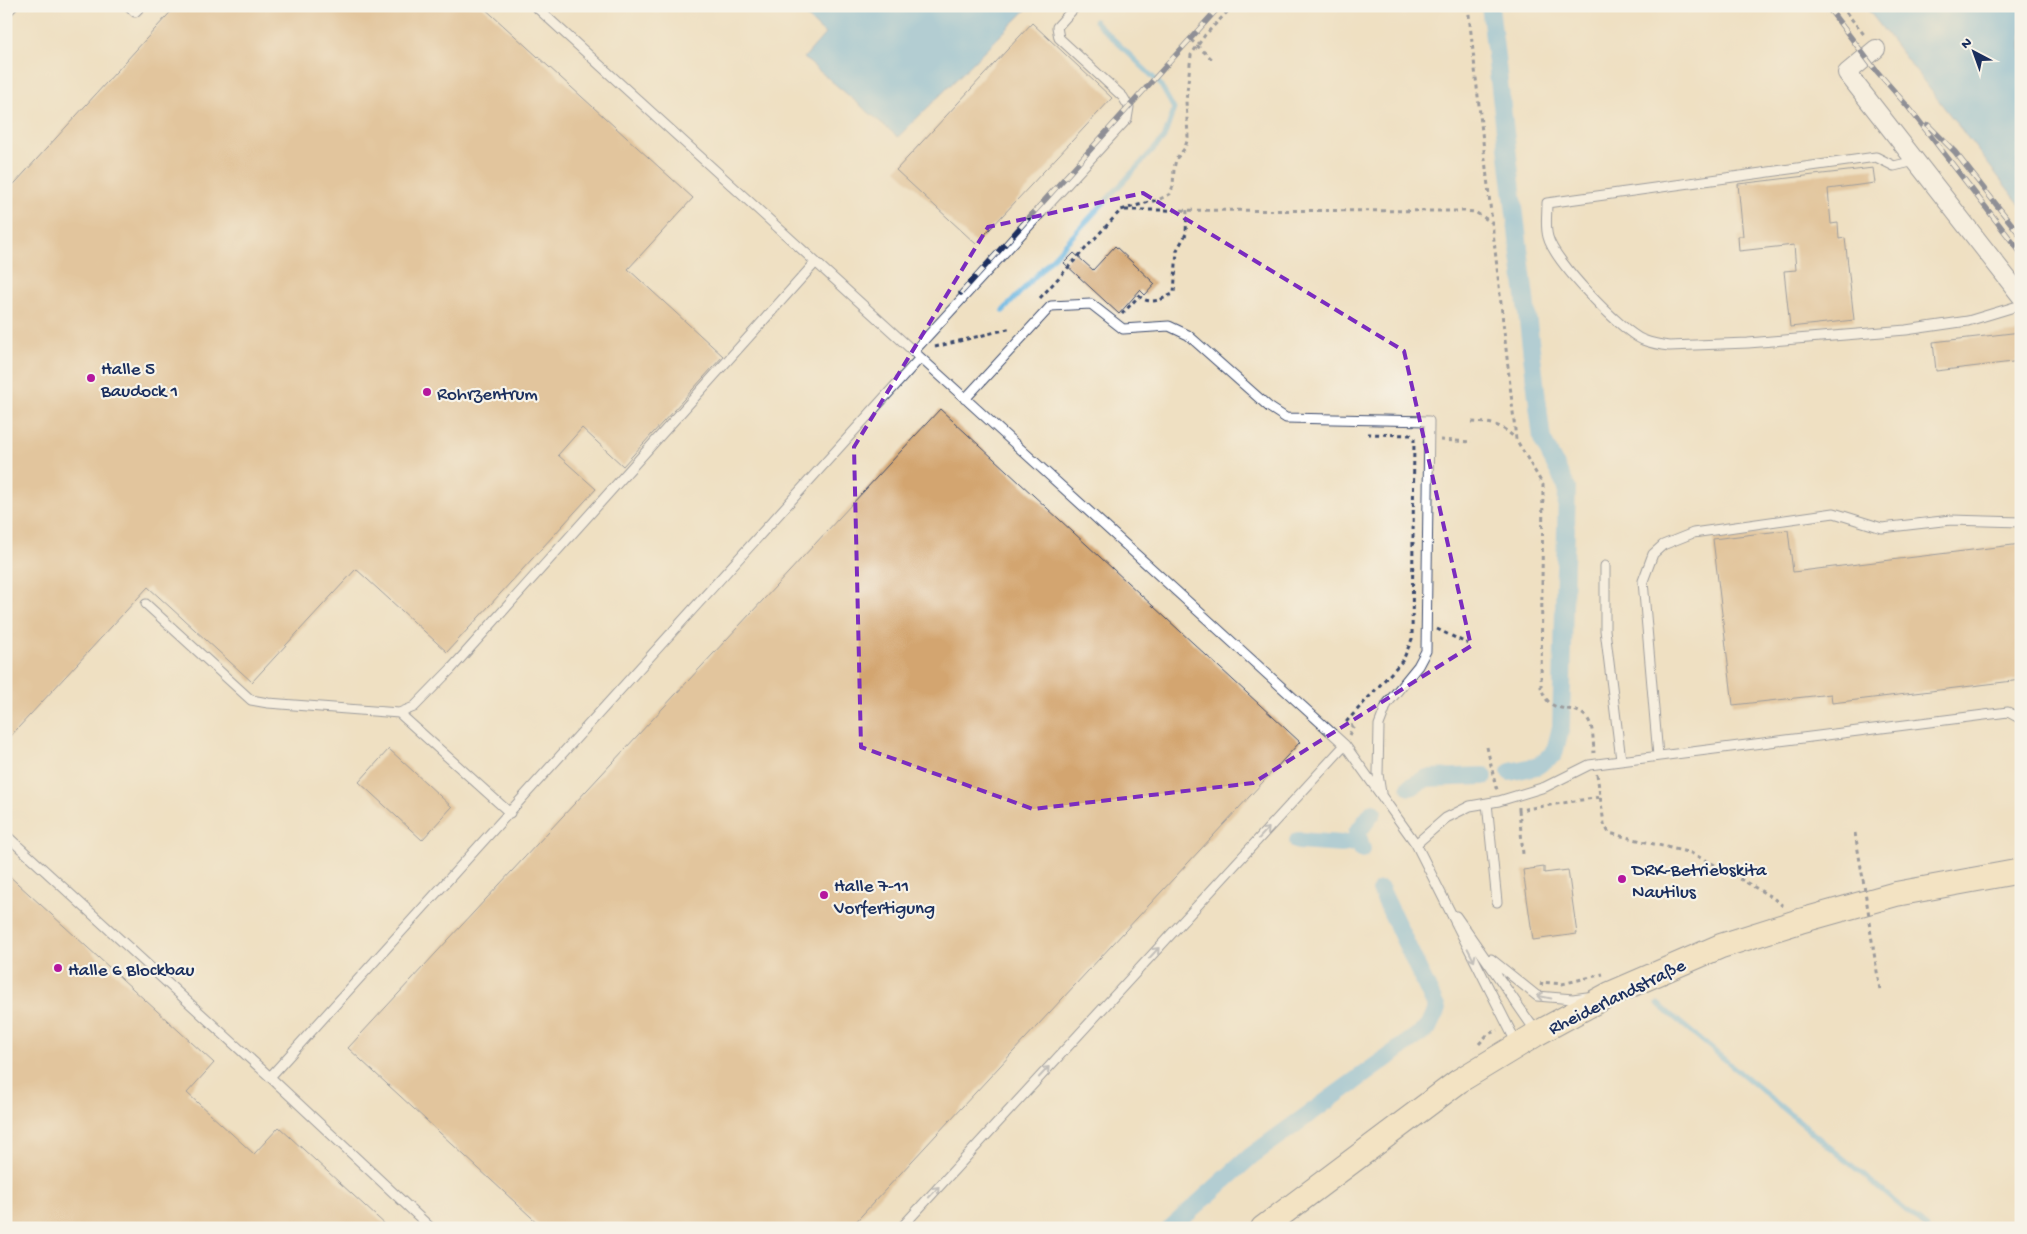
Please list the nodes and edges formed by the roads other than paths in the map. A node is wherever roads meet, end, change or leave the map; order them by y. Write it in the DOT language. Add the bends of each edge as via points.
graph roads {
  1 [pos="13,6"];
  2 [pos="129,6"];
  3 [pos="141,6"];
  4 [pos="535,6"];
  5 [pos="1076,6"];
  6 [pos="6,13"];
  7 [pos="1876,49"];
  8 [pos="1915,161"];
  9 [pos="815,263"];
  10 [pos="2021,296"];
  11 [pos="2021,305"];
  12 [pos="916,355"];
  13 [pos="965,399"];
  14 [pos="2021,522"];
  15 [pos="1605,566"];
  16 [pos="146,604"];
  17 [pos="399,713"];
  18 [pos="2021,719"];
  19 [pos="1345,745"];
  20 [pos="1658,756"];
  21 [pos="1621,760"];
  22 [pos="1382,796"];
  23 [pos="1487,804"];
  24 [pos="510,813"];
  25 [pos="6,835"];
  26 [pos="1416,844"];
  27 [pos="2021,870"];
  28 [pos="1441,896"];
  29 [pos="1497,902"];
  30 [pos="1484,954"];
  31 [pos="1610,994"];
  32 [pos="1538,1033"];
  33 [pos="1518,1046"];
  34 [pos="270,1077"];
  35 [pos="431,1228"];
  36 [pos="901,1228"];
  37 [pos="1263,1228"];
  1 -- 6 [label="lane"];
  2 -- 3 [label="lane" via="135,12"];
  4 -- 9 [label="lane"];
  5 -- 12 [label="lane" via="1058,28 1059,38 1123,96 1129,107 1127,119"];
  7 -- 8 [label="street" via="1847,73"];
  8 -- 10 [label="street"];
  8 -- 11 [label="lane" via="1894,166 1876,156 1547,203 1548,236 1565,267 1616,320 1642,340 1669,346 1906,330 1968,321"];
  9 -- 12 [label="lane"];
  9 -- 17 [label="lane" via="452,669 414,707"];
  12 -- 13 [label="lane"];
  12 -- 24 [label="lane"];
  13 -- 19 [label="lane"];
  13 -- 22 [label="lane" via="1050,306 1091,304 1123,329 1169,326 1188,335 1269,407 1286,418 1428,421 1426,651 1387,704 1380,724 1378,774"];
  14 -- 20 [label="lane" via="1950,520 1882,528 1834,514 1692,533 1663,545 1653,554 1643,581"];
  15 -- 21 [label="lane" via="1605,630"];
  16 -- 17 [label="lane" via="252,700"];
  17 -- 24 [label="lane"];
  18 -- 20 [label="lane" via="2008,712"];
  19 -- 22 [label="lane"];
  36 -- 19 [label="lane, one-way"];
  20 -- 21 [label="lane"];
  21 -- 23 [label="lane" via="1589,765 1545,787"];
  22 -- 26 [label="lane"];
  23 -- 26 [label="lane" via="1470,806 1446,818"];
  23 -- 29 [label="lane"];
  24 -- 34 [label="lane"];
  25 -- 34 [label="lane"];
  26 -- 28 [label="lane"];
  27 -- 31 [label="main road, Rheiderlandstraße" via="1896,894 1800,921 1721,946"];
  28 -- 30 [label="lane"];
  28 -- 33 [label="lane, one-way"];
  31 -- 30 [label="lane, one-way" via="1573,1000 1537,996"];
  30 -- 32 [label="lane"];
  31 -- 32 [label="main road, Rheiderlandstraße"];
  32 -- 33 [label="main road, Rheiderlandstraße"];
  33 -- 37 [label="main road, Rheiderlandstraße" via="1459,1081"];
  34 -- 35 [label="lane"];
}
